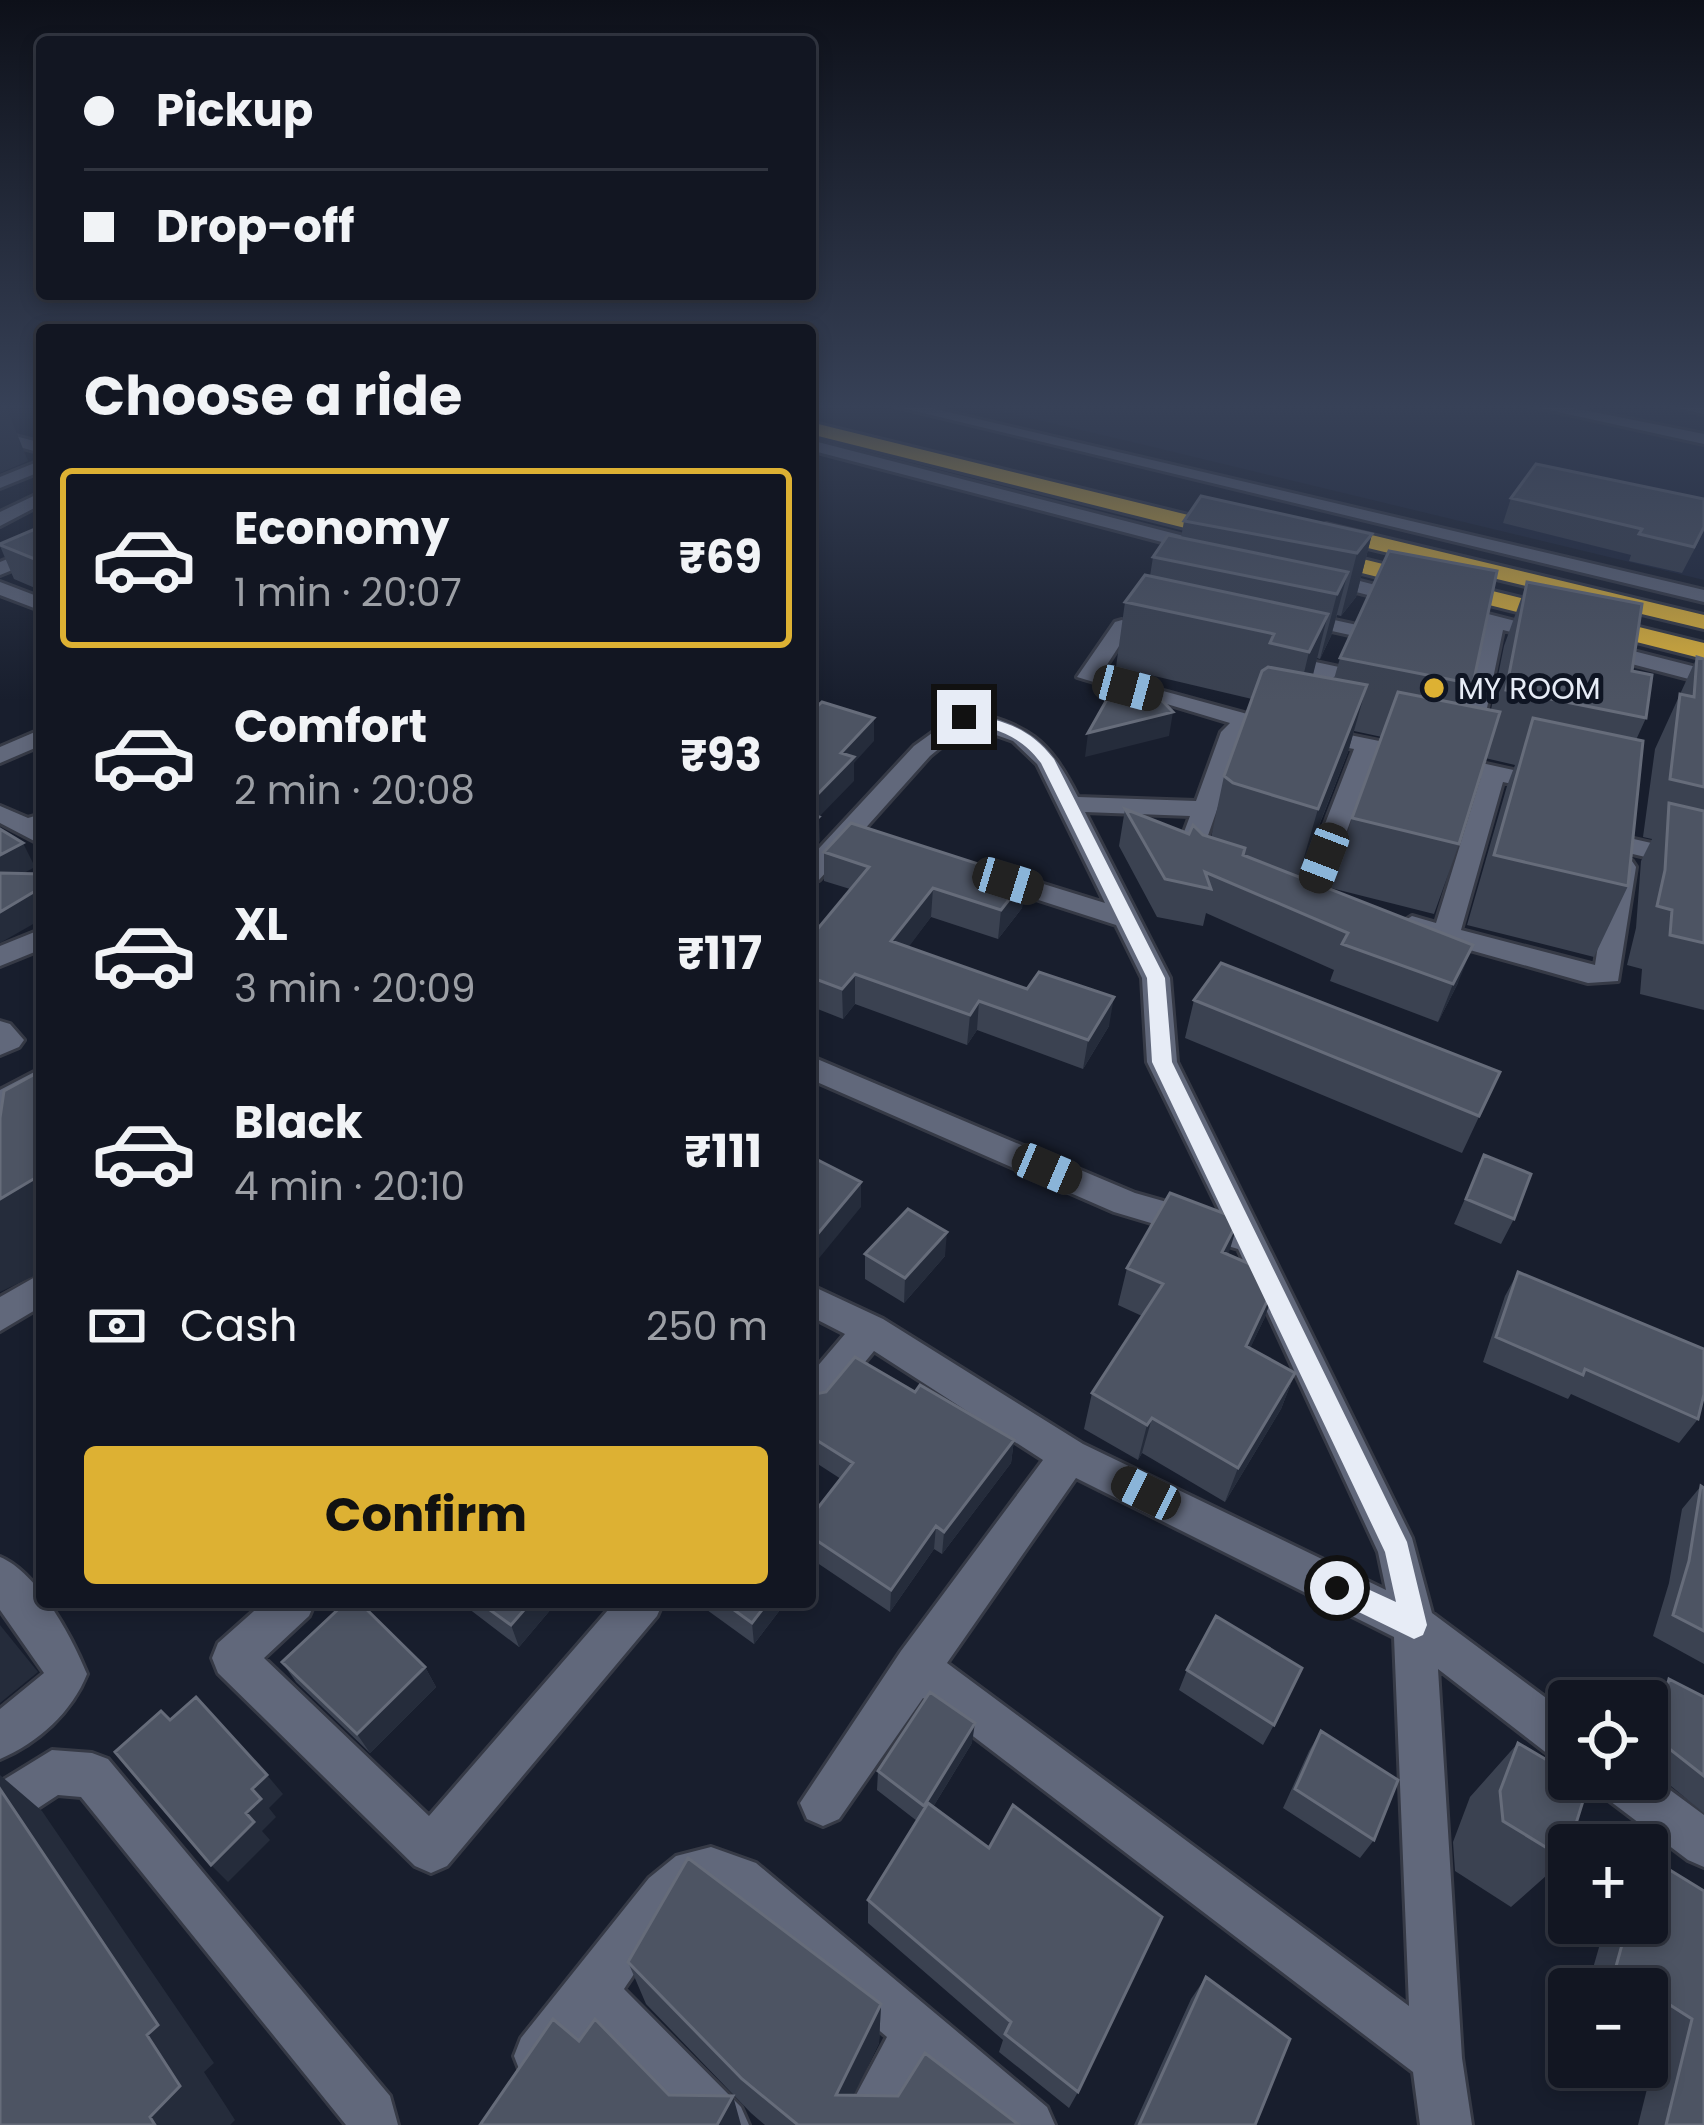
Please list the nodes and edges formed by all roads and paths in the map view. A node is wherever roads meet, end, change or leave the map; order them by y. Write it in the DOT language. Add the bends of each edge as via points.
graph roads {
  1 [pos="31,503"];
  2 [pos="1059,503"];
  3 [pos="1086,503"];
  4 [pos="1217,503"];
  5 [pos="1312,503"];
  6 [pos="0,520"];
  7 [pos="1243,546"];
  8 [pos="36,554"];
  9 [pos="1288,558"];
  10 [pos="0,569"];
  11 [pos="0,588"];
  12 [pos="1366,593"];
  13 [pos="1704,596"];
  14 [pos="36,603"];
  15 [pos="1283,615"];
  16 [pos="1494,621"];
  17 [pos="1704,622"];
  18 [pos="1133,624"];
  19 [pos="1350,629"];
  20 [pos="1704,651"];
  21 [pos="1261,656"];
  22 [pos="1651,662"];
  23 [pos="1704,676"];
  24 [pos="1646,696"];
  25 [pos="1317,702"];
  26 [pos="1248,721"];
  27 [pos="36,739"];
  28 [pos="1367,745"];
  29 [pos="0,756"];
  30 [pos="1463,766"];
  31 [pos="1494,772"];
  32 [pos="1568,789"];
  33 [pos="1069,804"];
  34 [pos="1205,809"];
  35 [pos="0,813"];
  36 [pos="36,829"];
  37 [pos="1704,863"];
  38 [pos="956,865"];
  39 [pos="816,869"];
  40 [pos="1226,869"];
  41 [pos="1310,896"];
  42 [pos="1378,915"];
  43 [pos="1126,919"];
  44 [pos="1446,934"];
  45 [pos="36,941"];
  46 [pos="0,958"];
  47 [pos="0,1031"];
  48 [pos="0,1045"];
  49 [pos="816,1070"];
  50 [pos="36,1082"];
  51 [pos="0,1104"];
  52 [pos="1250,1239"];
  53 [pos="36,1291"];
  54 [pos="816,1302"];
  55 [pos="0,1316"];
  56 [pos="870,1330"];
  57 [pos="816,1395"];
  58 [pos="1069,1456"];
  59 [pos="0,1577"];
  60 [pos="287,1608"];
  61 [pos="637,1608"];
  62 [pos="1414,1625"];
  63 [pos="916,1666"];
  64 [pos="1548,1726"];
  65 [pos="0,1737"];
  66 [pos="1646,1800"];
  67 [pos="823,1803"];
  68 [pos="0,1810"];
  69 [pos="1704,1844"];
  70 [pos="592,1992"];
  71 [pos="916,2033"];
  72 [pos="1437,2058"];
  73 [pos="509,2092"];
  74 [pos="372,2125"];
  75 [pos="724,2125"];
  76 [pos="866,2125"];
  77 [pos="1029,2125"];
  78 [pos="1445,2125"];
  1 -- 6 [label="street"];
  2 -- 7 [label="street"];
  3 -- 7 [label="highway"];
  4 -- 17 [label="highway"];
  5 -- 13 [label="street"];
  8 -- 10 [label="street"];
  9 -- 16 [label="street"];
  9 -- 20 [label="highway"];
  11 -- 14 [label="street"];
  12 -- 19 [label="street"];
  15 -- 19 [label="street"];
  16 -- 22 [label="street"];
  16 -- 30 [label="street"];
  18 -- 26 [label="street" via="1088,677"];
  19 -- 25 [label="street"];
  21 -- 25 [label="street"];
  22 -- 23 [label="street"];
  22 -- 24 [label="street"];
  25 -- 26 [label="street"];
  25 -- 28 [label="street"];
  26 -- 34 [label="street" via="1233,732"];
  27 -- 29 [label="street"];
  28 -- 30 [label="street"];
  28 -- 41 [label="street"];
  30 -- 31 [label="street"];
  31 -- 32 [label="street"];
  31 -- 44 [label="street"];
  33 -- 34 [label="street"];
  33 -- 39 [label="street" via="1031,740 964,717 922,751 860,835"];
  33 -- 43 [label="street"];
  34 -- 40 [label="street" via="1191,848"];
  35 -- 36 [label="street"];
  37 -- 44 [label="street" via="1626,834 1609,974"];
  38 -- 43 [label="street"];
  42 -- 44 [label="street"];
  43 -- 52 [label="street" via="1156,978 1162,1062"];
  45 -- 46 [label="street"];
  47 -- 48 [label="street" via="9,1040"];
  49 -- 52 [label="street" via="1126,1203"];
  50 -- 51 [label="street"];
  52 -- 62 [label="street" via="1398,1551"];
  53 -- 55 [label="street"];
  54 -- 56 [label="street"];
  56 -- 57 [label="street"];
  56 -- 58 [label="street"];
  58 -- 62 [label="street"];
  58 -- 63 [label="street"];
  59 -- 65 [label="street" via="66,1674 58,1691"];
  60 -- 61 [label="street" via="233,1658 431,1850"];
  62 -- 64 [label="street"];
  62 -- 72 [label="street"];
  63 -- 67 [label="street"];
  63 -- 72 [label="street"];
  66 -- 69 [label="street"];
  68 -- 74 [label="street" via="52,1772 92,1775 372,2114"];
  70 -- 71 [label="street" via="670,1891 715,1869 739,1880"];
  70 -- 73 [label="street"];
  70 -- 75 [label="street"];
  71 -- 76 [label="street"];
  71 -- 77 [label="street"];
  72 -- 78 [label="street"];
}
